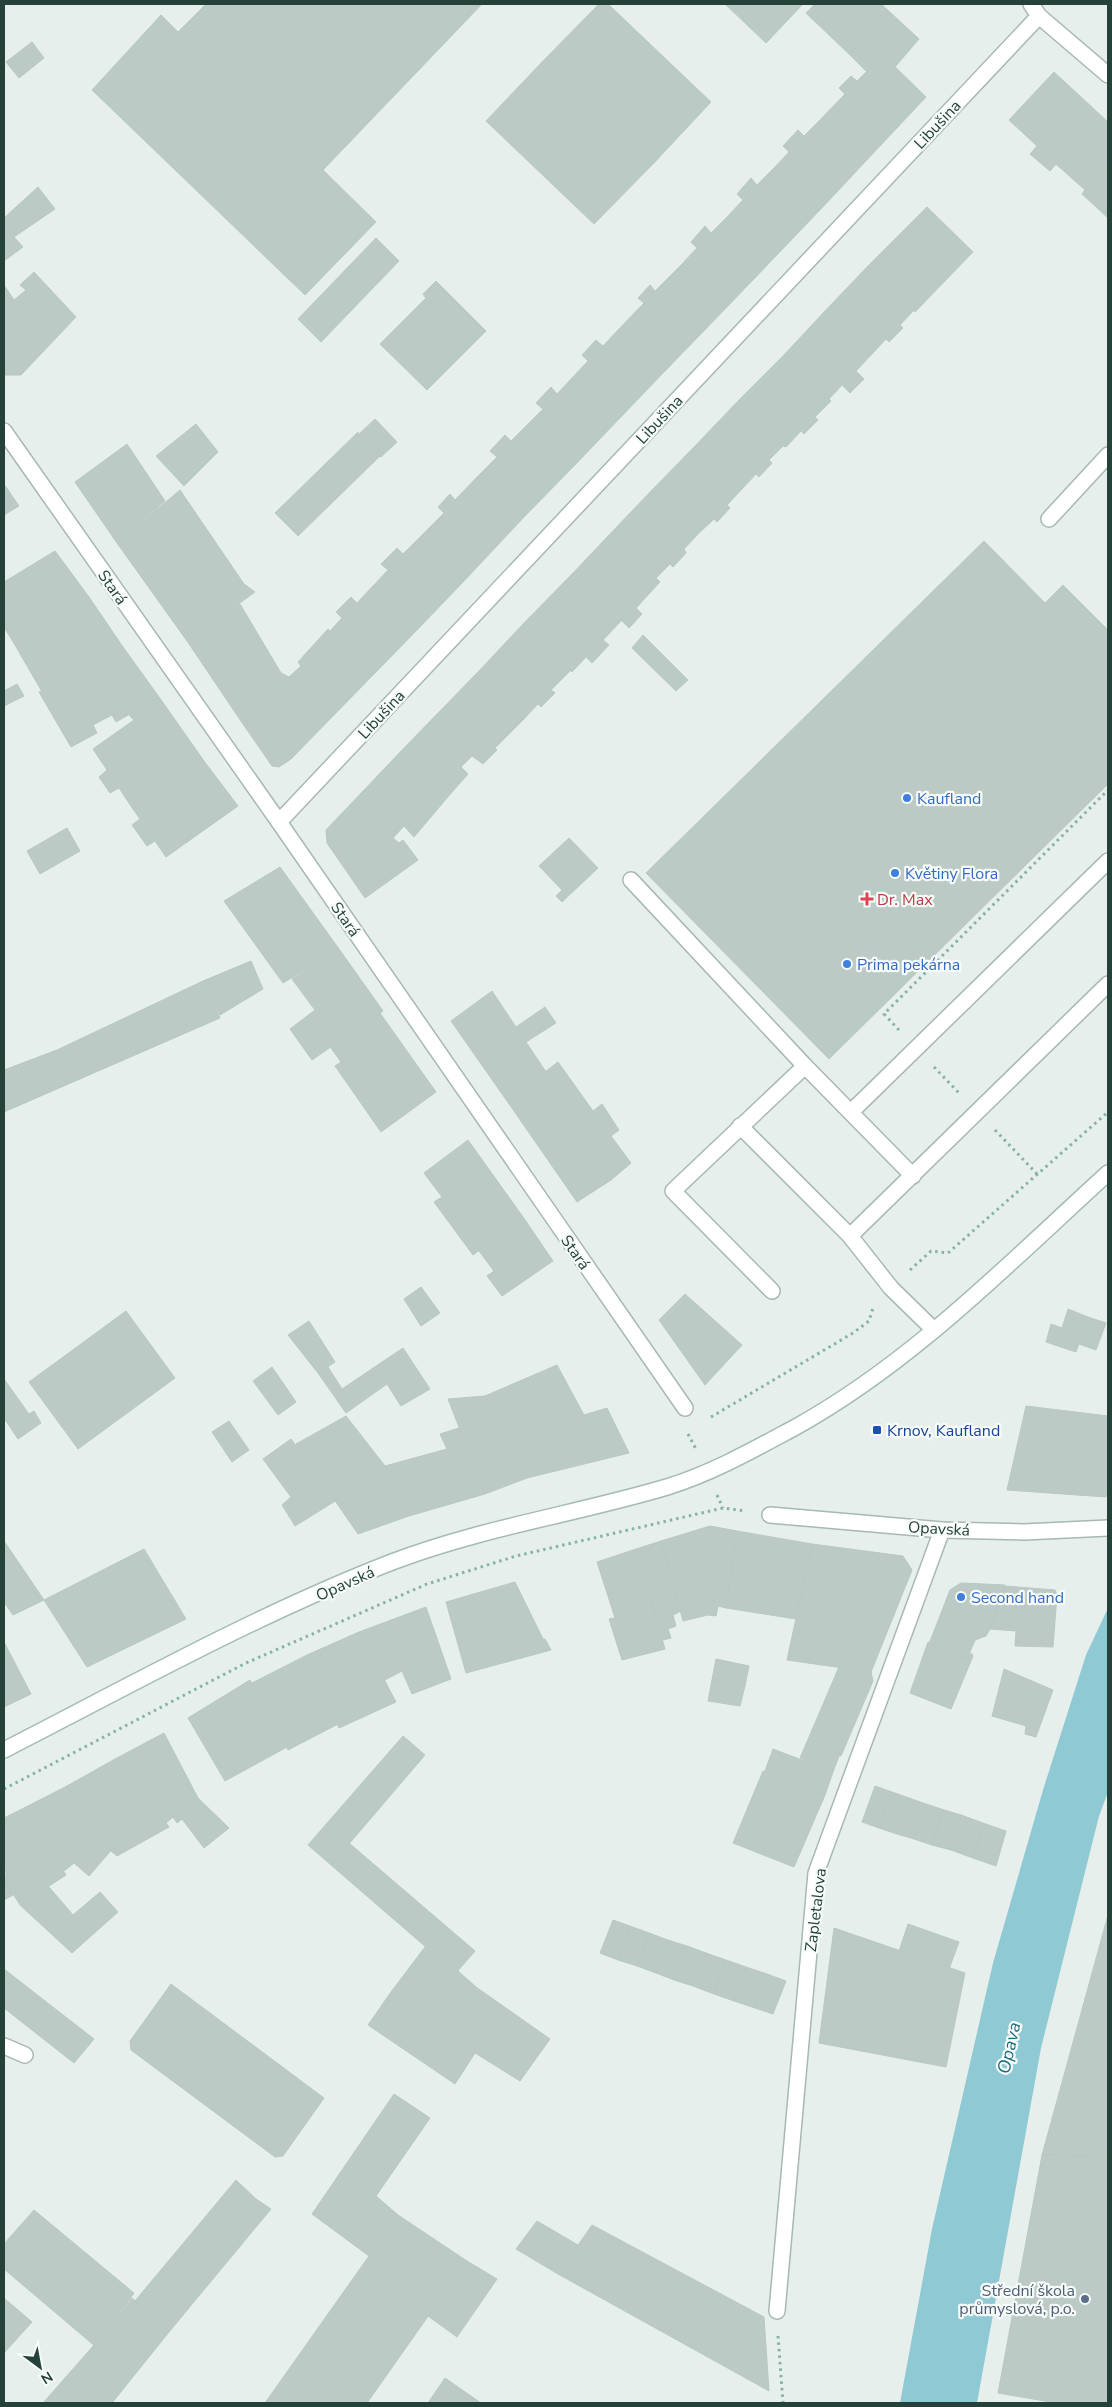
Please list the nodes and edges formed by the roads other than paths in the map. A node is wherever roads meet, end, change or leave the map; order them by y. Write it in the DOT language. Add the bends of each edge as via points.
graph roads {
  1 [pos="1035,10"];
  2 [pos="1108,75"];
  3 [pos="4,431"];
  4 [pos="1108,455"];
  5 [pos="1049,520"];
  6 [pos="279,822"];
  7 [pos="1108,861"];
  8 [pos="631,880"];
  9 [pos="1108,984"];
  10 [pos="805,1066"];
  11 [pos="851,1112"];
  12 [pos="740,1126"];
  13 [pos="1108,1173"];
  14 [pos="913,1176"];
  15 [pos="850,1236"];
  16 [pos="772,1292"];
  17 [pos="934,1330"];
  18 [pos="685,1408"];
  19 [pos="770,1515"];
  20 [pos="1108,1528"];
  21 [pos="942,1530"];
  22 [pos="4,1750"];
  23 [pos="4,2046"];
  24 [pos="25,2055"];
  25 [pos="777,2311"];
  1 -- 2 [label="street"];
  1 -- 6 [label="street, Libušina"];
  3 -- 6 [label="street, Stará"];
  4 -- 5 [label="street"];
  6 -- 18 [label="street, Stará"];
  7 -- 11 [label="street"];
  8 -- 10 [label="street"];
  9 -- 14 [label="street"];
  10 -- 11 [label="street"];
  10 -- 12 [label="street"];
  11 -- 14 [label="street"];
  12 -- 15 [label="street"];
  12 -- 16 [label="street" via="673,1191"];
  13 -- 17 [label="street, Opavská"];
  14 -- 15 [label="street"];
  15 -- 17 [label="street" via="891,1288"];
  17 -- 22 [label="street, Opavská" via="834,1405 707,1472 669,1486 509,1526 393,1562 208,1646"];
  19 -- 21 [label="street, Opavská"];
  20 -- 21 [label="street, Opavská" via="1024,1532"];
  21 -- 25 [label="street, Zapletalova" via="816,1873"];
  23 -- 24 [label="street"];
}
